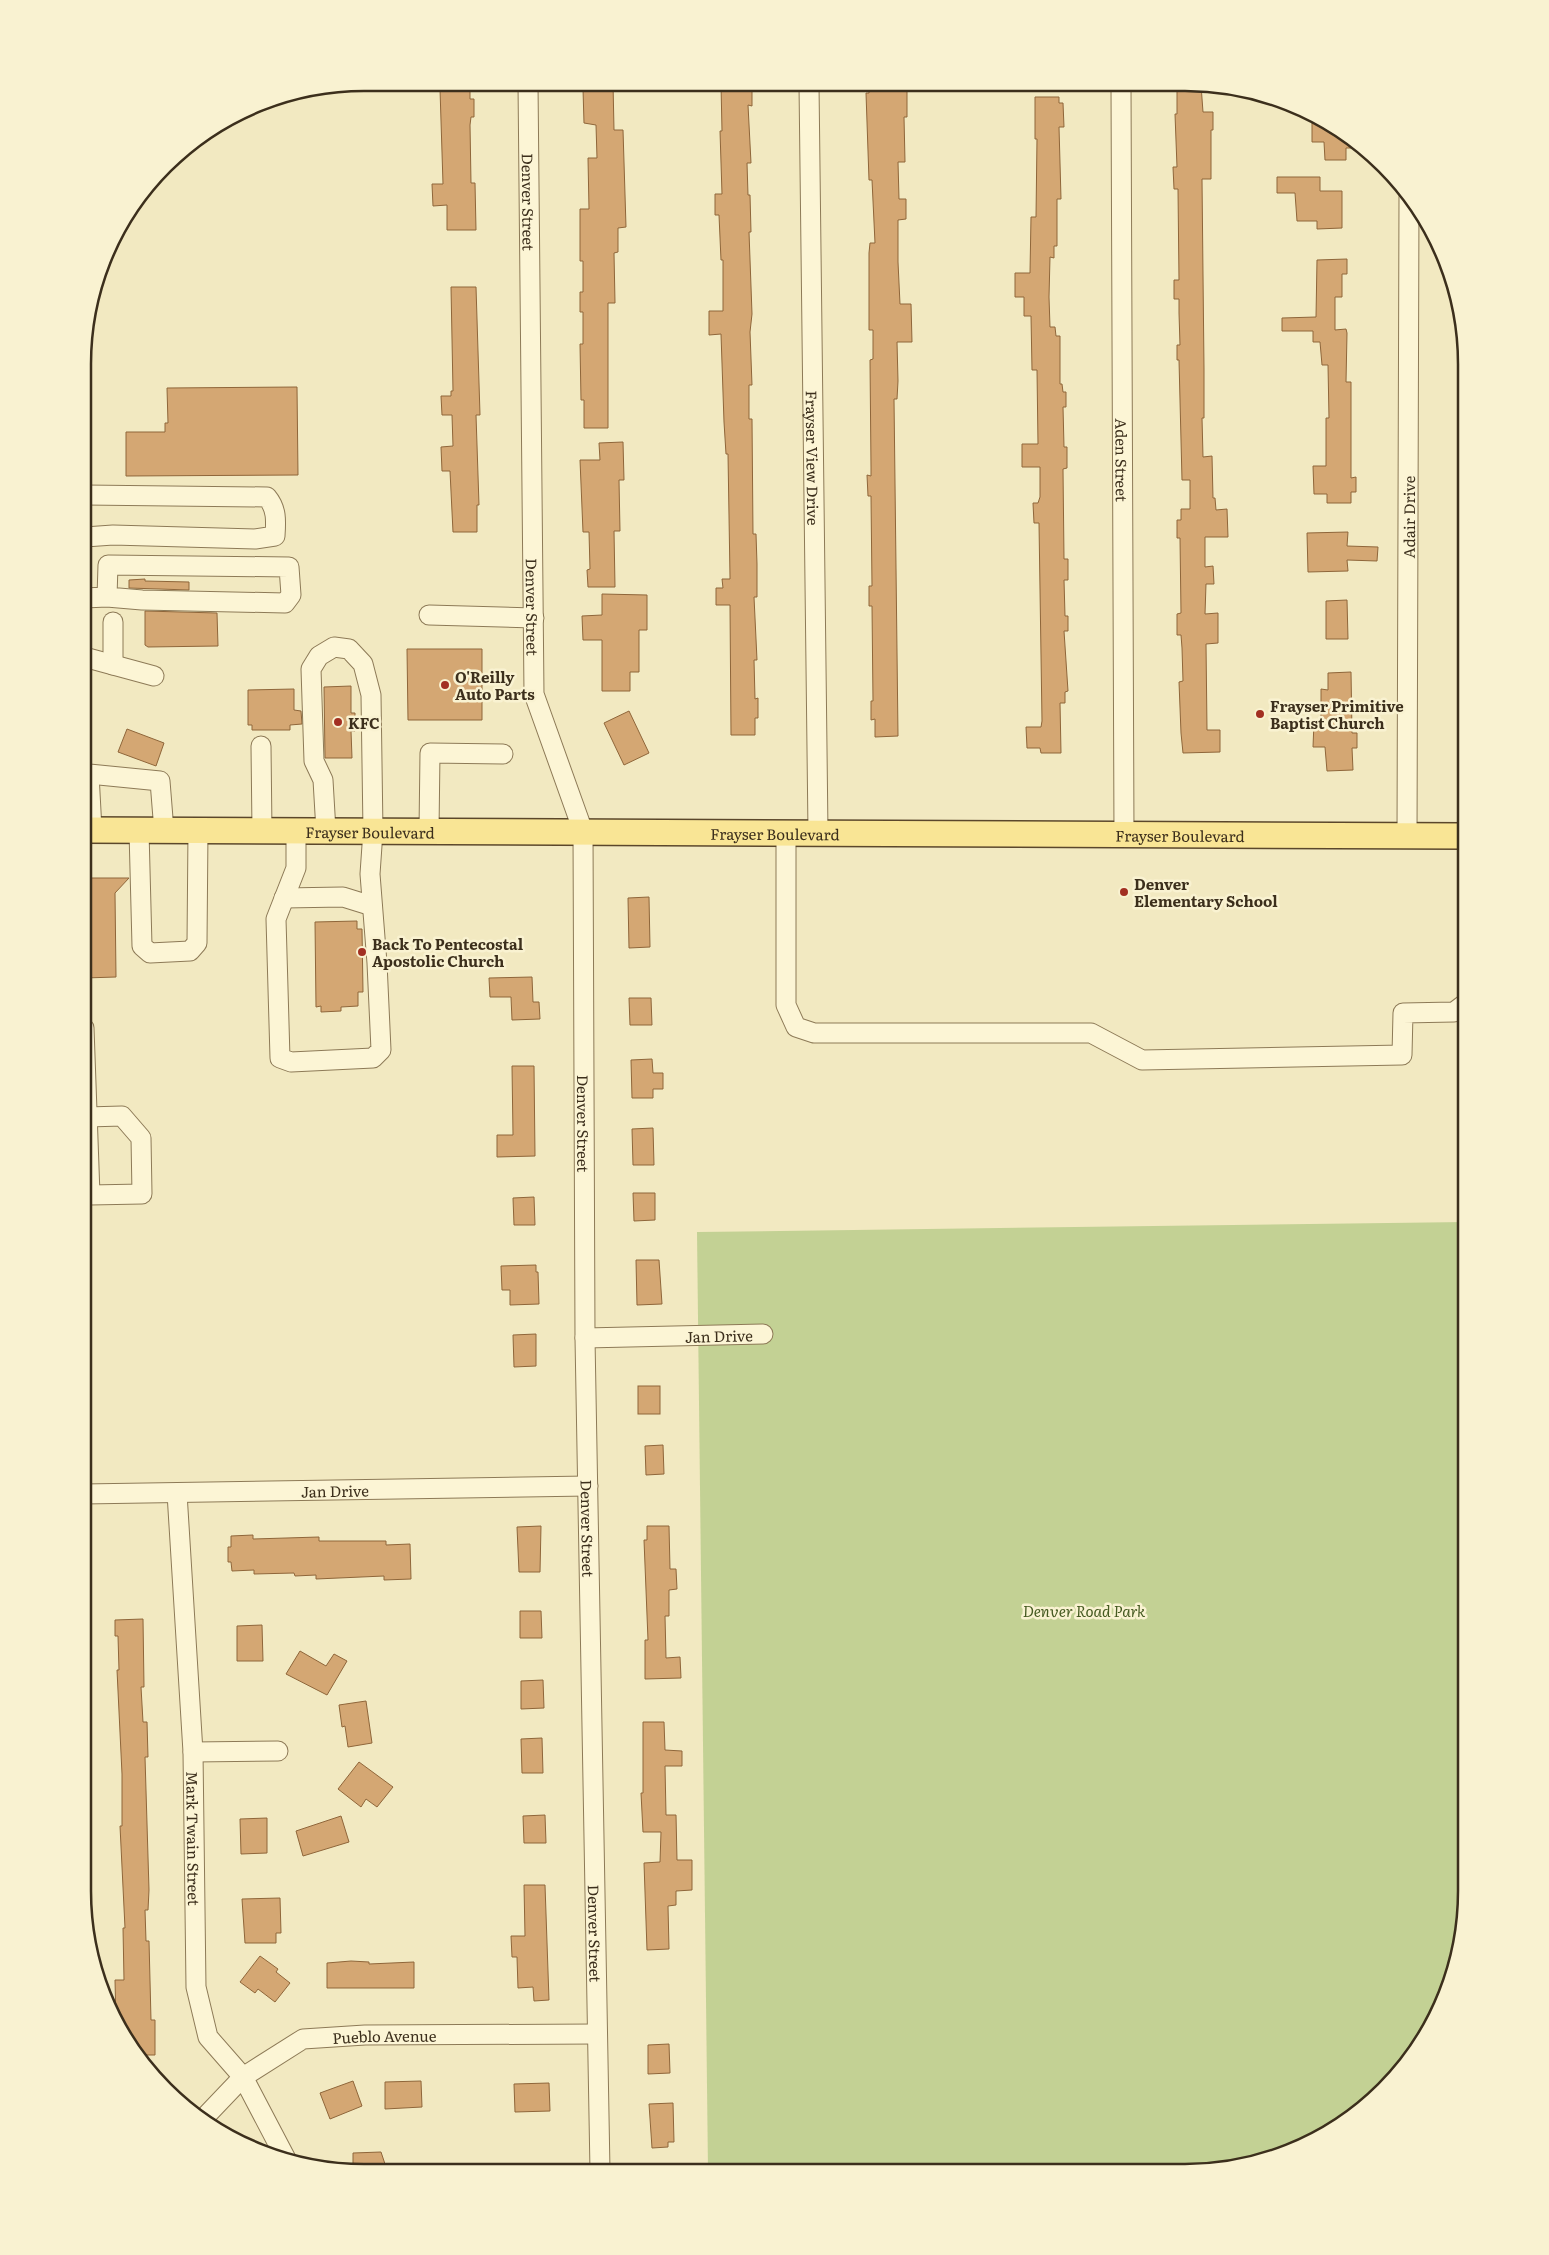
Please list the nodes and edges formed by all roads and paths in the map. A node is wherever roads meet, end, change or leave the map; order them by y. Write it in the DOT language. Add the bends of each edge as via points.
graph roads {
  1 [pos="528,91"];
  2 [pos="809,91"];
  3 [pos="1121,91"];
  4 [pos="1409,209"];
  5 [pos="91,496"];
  6 [pos="91,537"];
  7 [pos="107,597"];
  8 [pos="91,598"];
  9 [pos="429,615"];
  10 [pos="534,618"];
  11 [pos="113,622"];
  12 [pos="91,659"];
  13 [pos="113,665"];
  14 [pos="154,676"];
  15 [pos="261,746"];
  16 [pos="503,754"];
  17 [pos="91,773"];
  18 [pos="91,830"];
  19 [pos="139,831"];
  20 [pos="164,831"];
  21 [pos="198,831"];
  22 [pos="262,831"];
  23 [pos="296,831"];
  24 [pos="326,831"];
  25 [pos="373,831"];
  26 [pos="429,831"];
  27 [pos="583,831"];
  28 [pos="786,832"];
  29 [pos="818,832"];
  30 [pos="1124,835"];
  31 [pos="1458,836"];
  32 [pos="1407,837"];
  33 [pos="284,898"];
  34 [pos="372,906"];
  35 [pos="1458,1009"];
  36 [pos="91,1108"];
  37 [pos="91,1195"];
  38 [pos="763,1334"];
  39 [pos="585,1338"];
  40 [pos="588,1486"];
  41 [pos="177,1493"];
  42 [pos="91,1494"];
  43 [pos="278,1751"];
  44 [pos="193,1752"];
  45 [pos="596,2034"];
  46 [pos="243,2077"];
  47 [pos="208,2114"];
  48 [pos="281,2150"];
  49 [pos="600,2164"];
  1 -- 10 [label="street, Denver Street"];
  2 -- 29 [label="street, Frayser View Drive"];
  3 -- 30 [label="street, Aden Street"];
  4 -- 32 [label="street, Adair Drive"];
  5 -- 6 [label="street" via="267,497 274,505 276,523 275,536 255,539"];
  7 -- 7 [label="street" via="285,603 291,595 289,567 108,565"];
  7 -- 8 [label="street"];
  9 -- 10 [label="street"];
  10 -- 27 [label="street, Denver Street" via="534,694"];
  11 -- 13 [label="street"];
  12 -- 13 [label="street"];
  13 -- 14 [label="street"];
  15 -- 22 [label="street"];
  16 -- 26 [label="street" via="430,753"];
  17 -- 20 [label="street" via="160,781"];
  18 -- 19 [label="main road, Frayser Boulevard"];
  19 -- 20 [label="main road, Frayser Boulevard"];
  19 -- 21 [label="street" via="142,946 150,953 190,951 197,943"];
  20 -- 21 [label="main road, Frayser Boulevard"];
  21 -- 22 [label="main road, Frayser Boulevard"];
  22 -- 23 [label="main road, Frayser Boulevard"];
  23 -- 24 [label="main road, Frayser Boulevard"];
  23 -- 33 [label="street" via="296,868"];
  24 -- 25 [label="main road, Frayser Boulevard"];
  24 -- 25 [label="street" via="323,780 314,761 311,669 319,656 334,647 349,649 363,664 371,694"];
  25 -- 26 [label="main road, Frayser Boulevard"];
  25 -- 34 [label="street"];
  26 -- 27 [label="main road, Frayser Boulevard"];
  27 -- 28 [label="main road, Frayser Boulevard"];
  27 -- 39 [label="street, Denver Street"];
  28 -- 29 [label="main road, Frayser Boulevard"];
  28 -- 35 [label="street" via="786,1005 796,1027 814,1034 1091,1034 1142,1060 1402,1055 1403,1013"];
  29 -- 30 [label="main road, Frayser Boulevard"];
  30 -- 32 [label="main road, Frayser Boulevard"];
  31 -- 32 [label="main road, Frayser Boulevard"];
  33 -- 34 [label="street" via="343,897"];
  33 -- 34 [label="street" via="276,919 280,1058 291,1062 373,1058 380,1050"];
  36 -- 37 [label="street" via="122,1116 141,1138 142,1194"];
  38 -- 39 [label="street, Jan Drive"];
  39 -- 40 [label="street, Denver Street"];
  40 -- 41 [label="street, Jan Drive"];
  40 -- 45 [label="street, Denver Street"];
  41 -- 42 [label="street, Jan Drive"];
  41 -- 44 [label="street, Mark Twain Street"];
  43 -- 44 [label="street"];
  44 -- 46 [label="street, Mark Twain Street" via="196,1987 208,2037"];
  45 -- 46 [label="street, Pueblo Avenue" via="365,2035 303,2039"];
  45 -- 49 [label="street, Denver Street"];
  46 -- 47 [label="street, Pueblo Avenue"];
  46 -- 48 [label="street, Mark Twain Street"];
}
